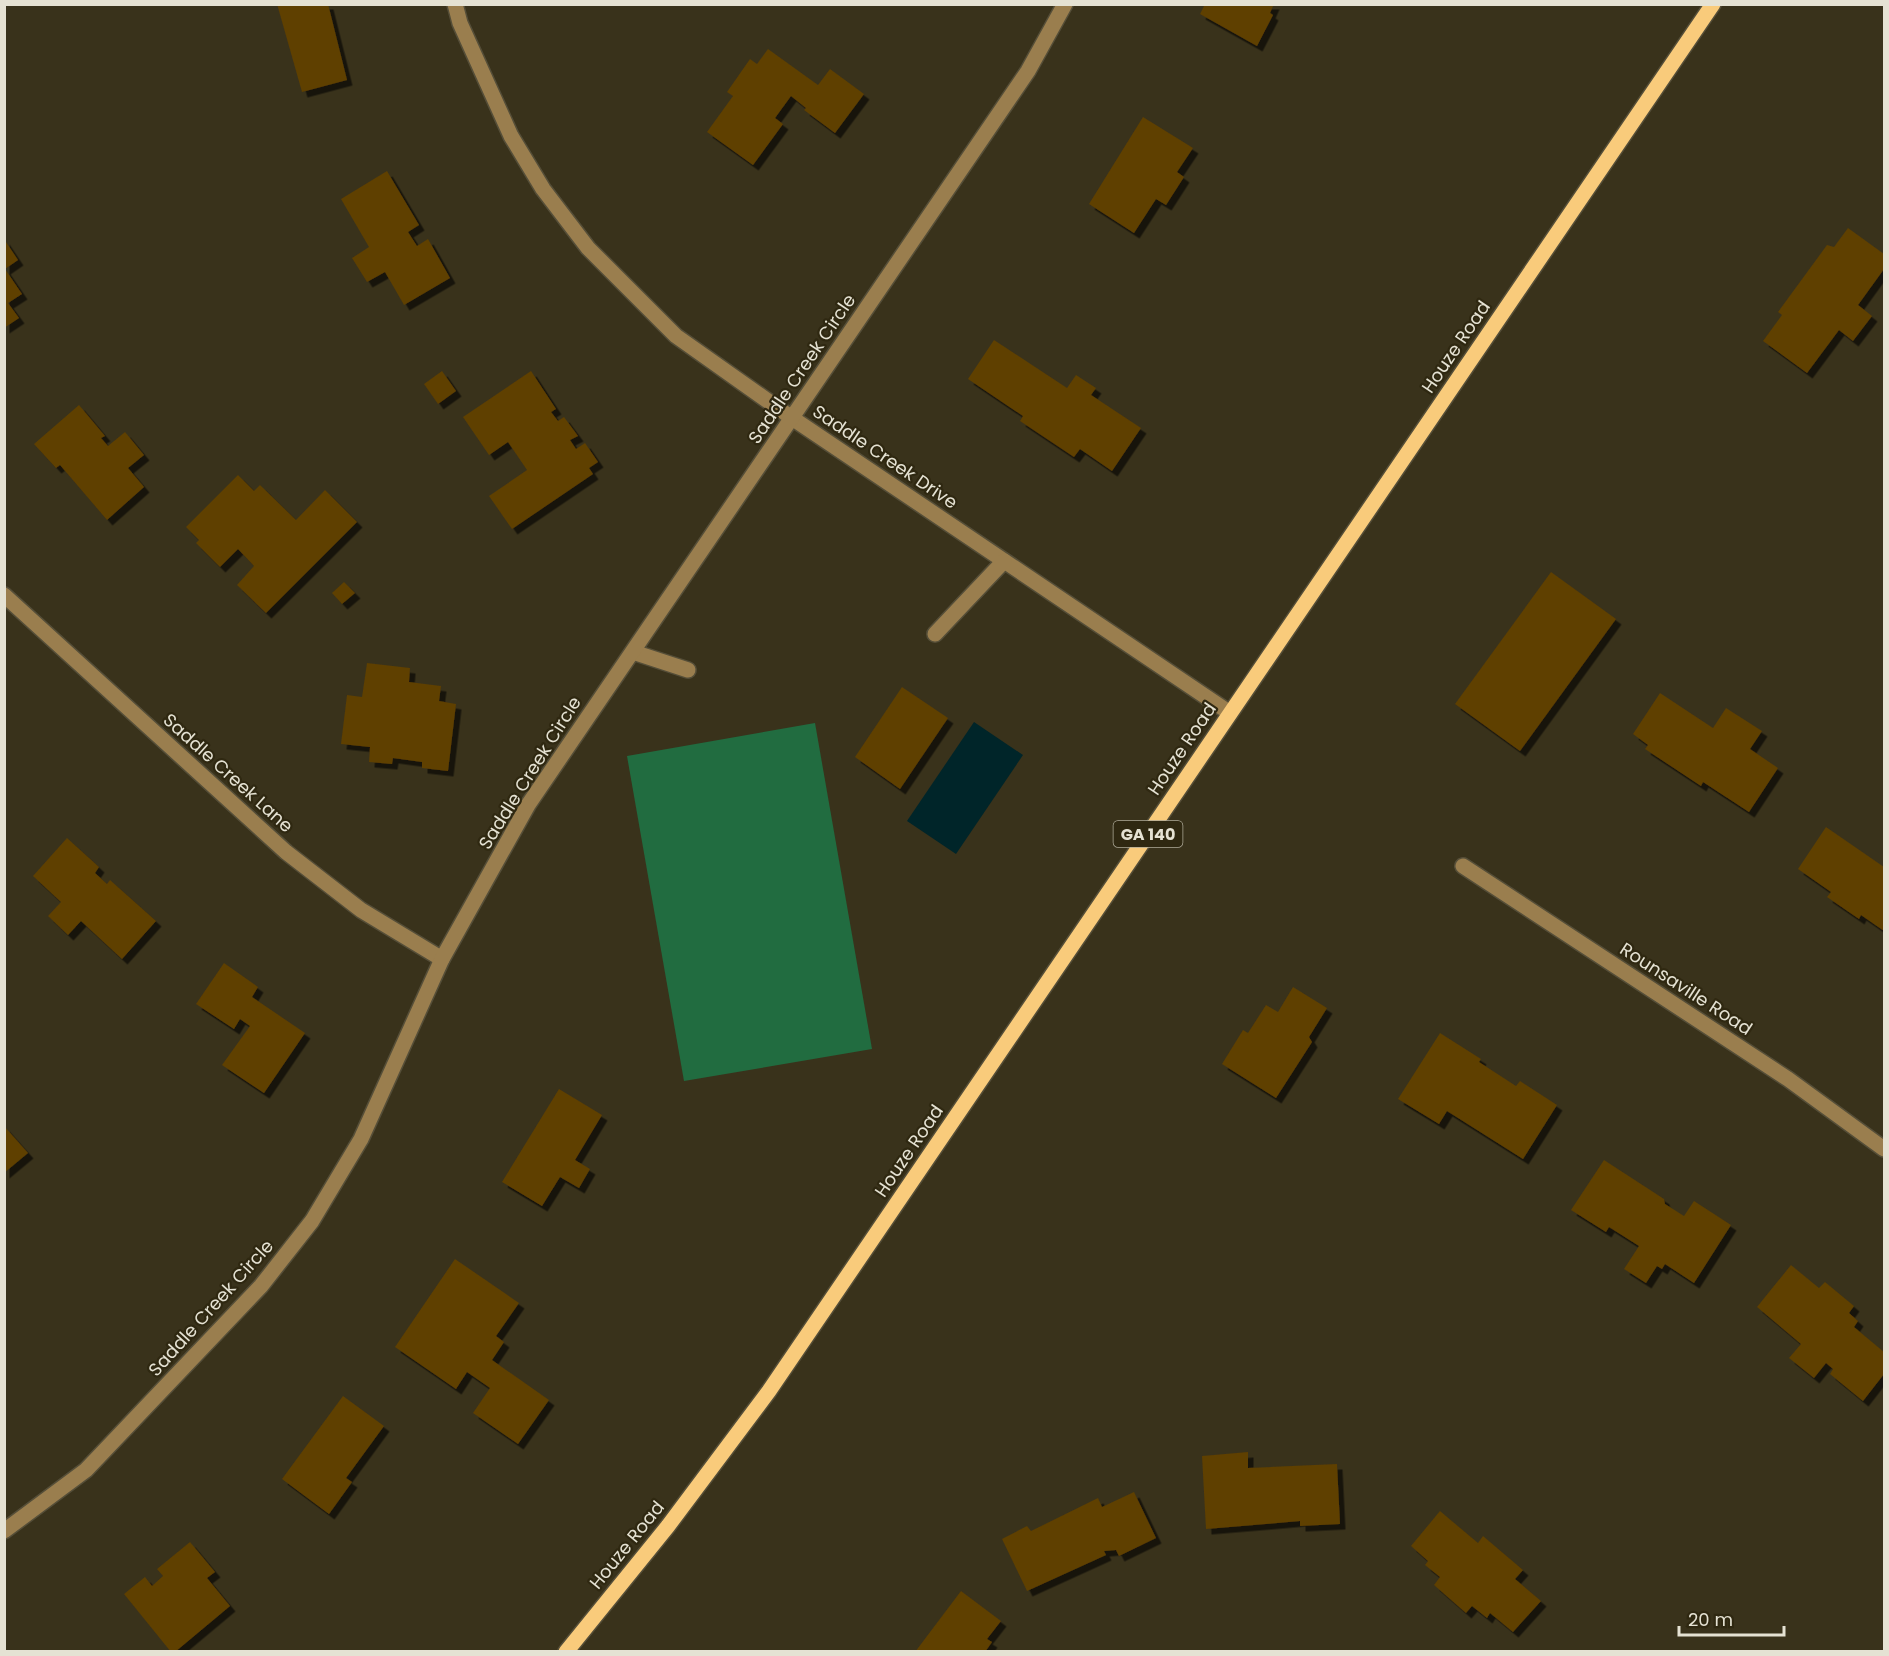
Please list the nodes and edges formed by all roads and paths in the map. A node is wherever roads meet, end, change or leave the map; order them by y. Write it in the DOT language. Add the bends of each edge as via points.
graph roads {
  1 [pos="455,4"];
  2 [pos="1065,4"];
  3 [pos="1713,4"];
  4 [pos="792,418"];
  5 [pos="1004,561"];
  6 [pos="4,595"];
  7 [pos="935,634"];
  8 [pos="633,652"];
  9 [pos="688,670"];
  10 [pos="1230,713"];
  11 [pos="1463,866"];
  12 [pos="442,959"];
  13 [pos="1884,1149"];
  14 [pos="4,1532"];
  15 [pos="566,1652"];
  1 -- 4 [label="street, Saddle Creek Drive" via="511,136 543,189 588,248 676,336"];
  2 -- 4 [label="street, Saddle Creek Circle" via="1028,70"];
  3 -- 10 [label="main road, Houze Road / GA 140"];
  4 -- 5 [label="street, Saddle Creek Drive"];
  4 -- 8 [label="street, Saddle Creek Circle"];
  5 -- 7 [label="street"];
  5 -- 10 [label="street, Saddle Creek Drive"];
  6 -- 12 [label="street, Saddle Creek Lane" via="286,852 361,910"];
  8 -- 9 [label="street"];
  8 -- 12 [label="street, Saddle Creek Circle" via="528,806"];
  10 -- 15 [label="main road, Houze Road / GA 140" via="769,1391 669,1526"];
  11 -- 13 [label="street, Rounsaville Road" via="1788,1079"];
  12 -- 14 [label="street, Saddle Creek Circle" via="361,1139 312,1221 261,1287 86,1470"];
}
